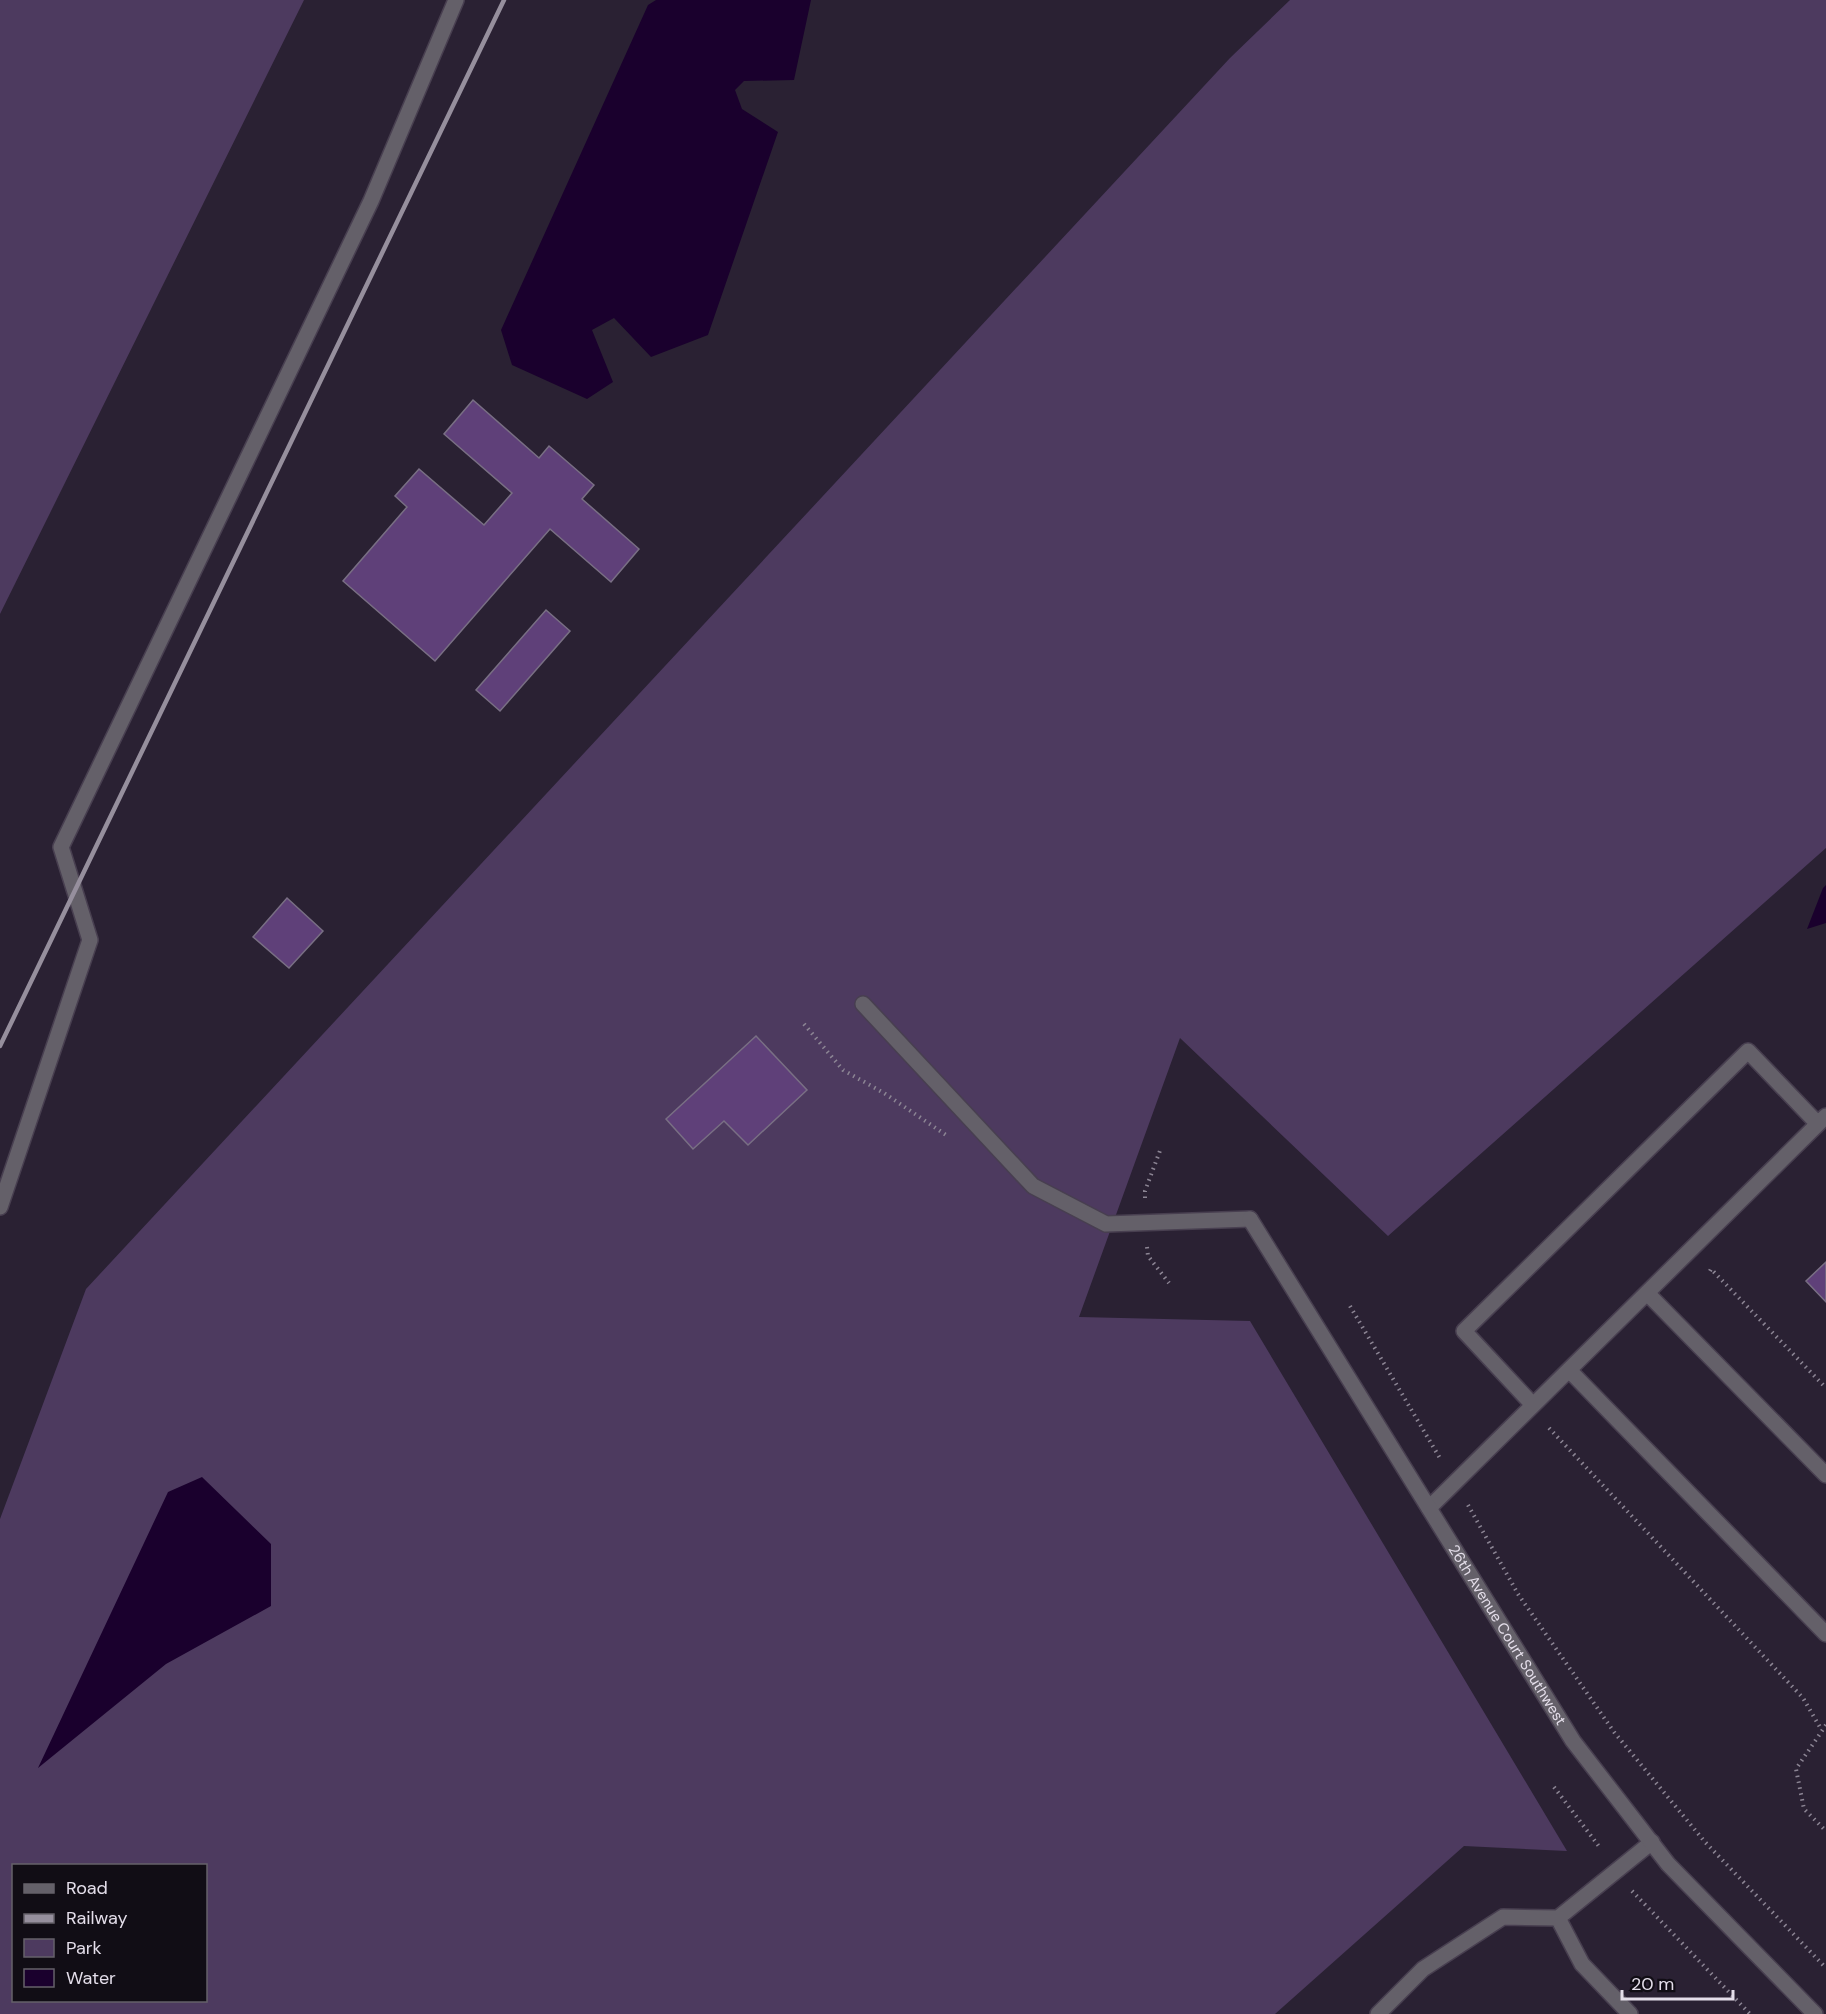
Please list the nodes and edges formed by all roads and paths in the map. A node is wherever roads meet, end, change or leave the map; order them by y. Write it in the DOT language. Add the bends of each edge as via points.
graph roads {
  1 [pos="456,0"];
  2 [pos="863,1004"];
  3 [pos="1822,1120"];
  4 [pos="0,1208"];
  5 [pos="1704,1277"];
  6 [pos="1647,1293"];
  7 [pos="1350,1306"];
  8 [pos="1569,1370"];
  9 [pos="1826,1388"];
  10 [pos="1533,1405"];
  11 [pos="1557,1420"];
  12 [pos="1549,1428"];
  13 [pos="1541,1436"];
  14 [pos="1826,1475"];
  15 [pos="1455,1482"];
  16 [pos="1476,1498"];
  17 [pos="1468,1505"];
  18 [pos="1429,1508"];
  19 [pos="1826,1634"];
  20 [pos="1826,1725"];
  21 [pos="1821,1729"];
  22 [pos="1554,1787"];
  23 [pos="1826,1831"];
  24 [pos="1652,1842"];
  25 [pos="1617,1871"];
  26 [pos="1558,1918"];
  27 [pos="1826,1968"];
  28 [pos="1378,2014"];
  29 [pos="1630,2014"];
  30 [pos="1750,2014"];
  31 [pos="1815,2014"];
  1 -- 4 [label="street" via="371,201 61,846 90,940"];
  2 -- 18 [label="street, 26th Avenue Court Southwest" via="1033,1186 1106,1224 1250,1219"];
  3 -- 6 [label="street"];
  3 -- 10 [label="street" via="1748,1051 1497,1298 1464,1331"];
  5 -- 9 [label="path" via="1712,1269"];
  6 -- 8 [label="street"];
  6 -- 14 [label="street"];
  7 -- 15 [label="path"];
  8 -- 10 [label="street"];
  8 -- 19 [label="street"];
  10 -- 15 [label="street"];
  11 -- 12 [label="path"];
  12 -- 13 [label="path"];
  12 -- 21 [label="path" via="1803,1698"];
  15 -- 17 [label="path"];
  15 -- 18 [label="street"];
  16 -- 17 [label="path"];
  17 -- 27 [label="path" via="1518,1594 1614,1732 1705,1842"];
  18 -- 24 [label="street, 26th Avenue Court Southwest" via="1573,1741"];
  20 -- 21 [label="path"];
  21 -- 23 [label="path" via="1796,1769 1804,1809"];
  22 -- 25 [label="path"];
  24 -- 25 [label="street"];
  24 -- 31 [label="street, 26th Avenue Court Southwest" via="1668,1864"];
  25 -- 26 [label="street"];
  25 -- 30 [label="path"];
  26 -- 28 [label="street" via="1503,1917 1423,1969"];
  26 -- 29 [label="street" via="1582,1964"];
}
